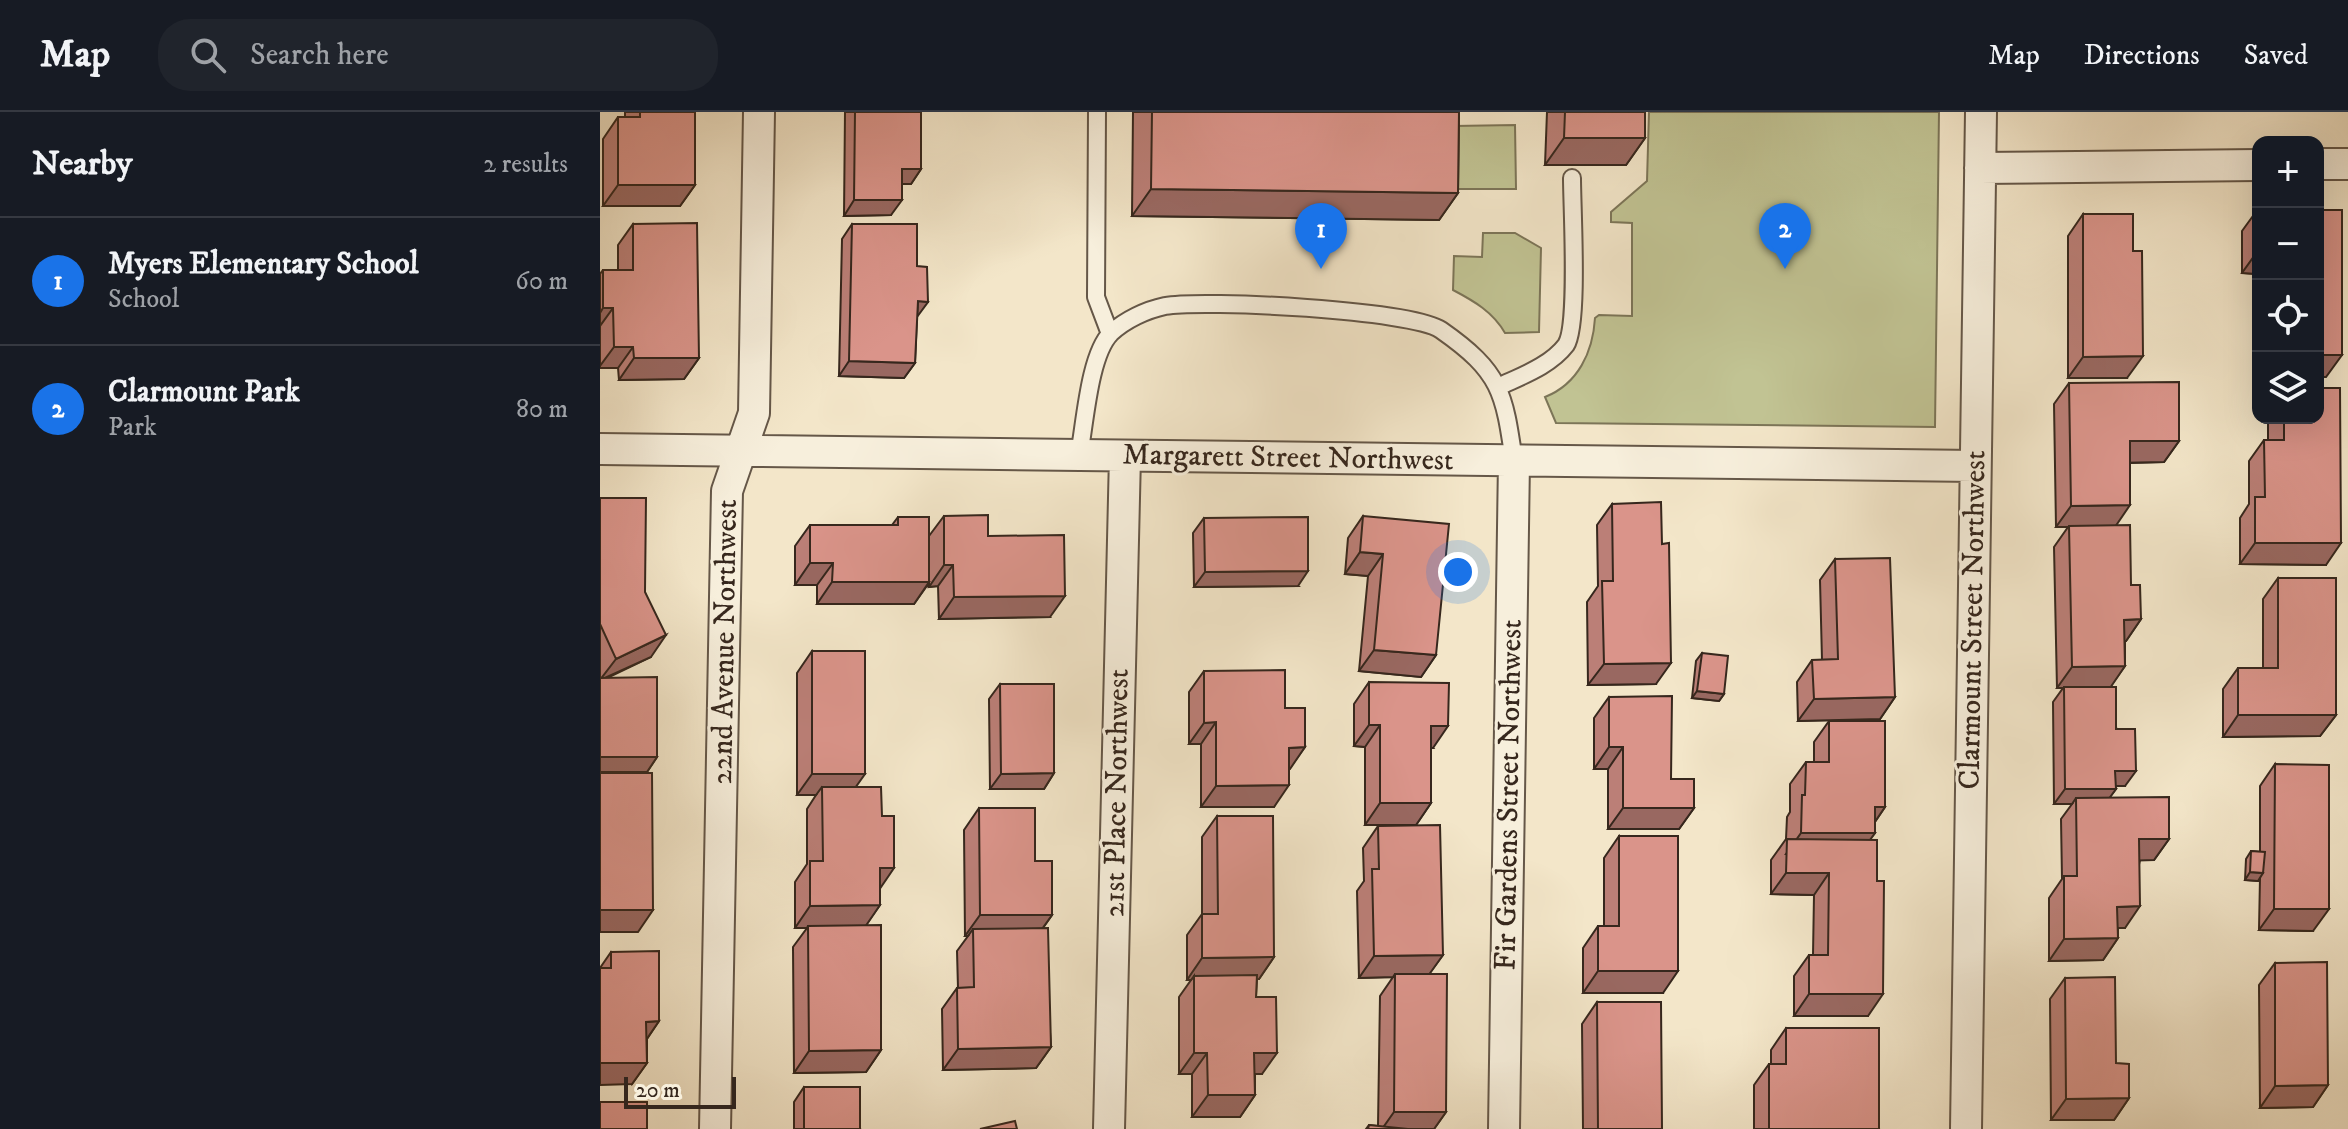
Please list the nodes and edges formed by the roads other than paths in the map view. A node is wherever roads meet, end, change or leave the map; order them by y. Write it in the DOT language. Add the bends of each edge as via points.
graph roads {
  1 [pos="759,112"];
  2 [pos="1097,112"];
  3 [pos="1981,112"];
  4 [pos="2324,164"];
  5 [pos="2348,164"];
  6 [pos="2252,165"];
  7 [pos="1980,168"];
  8 [pos="1572,178"];
  9 [pos="1110,334"];
  10 [pos="1498,387"];
  11 [pos="600,449"];
  12 [pos="741,451"];
  13 [pos="1079,455"];
  14 [pos="1125,456"];
  15 [pos="1514,461"];
  16 [pos="1975,466"];
  17 [pos="715,1129"];
  18 [pos="1109,1129"];
  19 [pos="1504,1129"];
  20 [pos="1966,1129"];
  1 -- 12 [label="street, 22nd Avenue Northwest" via="754,413"];
  2 -- 9 [label="lane" via="1096,297"];
  3 -- 7 [label="street, Clarmount Street Northwest"];
  4 -- 5 [label="street"];
  6 -- 7 [label="street"];
  7 -- 16 [label="street, Clarmount Street Northwest"];
  8 -- 10 [label="lane" via="1568,342 1553,359"];
  9 -- 10 [label="lane" via="1138,315 1166,306 1381,313 1438,328 1487,369"];
  9 -- 13 [label="lane" via="1095,367"];
  10 -- 15 [label="lane" via="1505,398"];
  11 -- 12 [label="street, Margarett Street Northwest"];
  12 -- 13 [label="street, Margarett Street Northwest"];
  12 -- 17 [label="street, 22nd Avenue Northwest" via="727,491"];
  13 -- 14 [label="street, Margarett Street Northwest"];
  14 -- 15 [label="street, Margarett Street Northwest"];
  14 -- 18 [label="street, 21st Place Northwest"];
  15 -- 16 [label="street, Margarett Street Northwest"];
  15 -- 19 [label="street, Fir Gardens Street Northwest"];
  16 -- 20 [label="street, Clarmount Street Northwest"];
}
